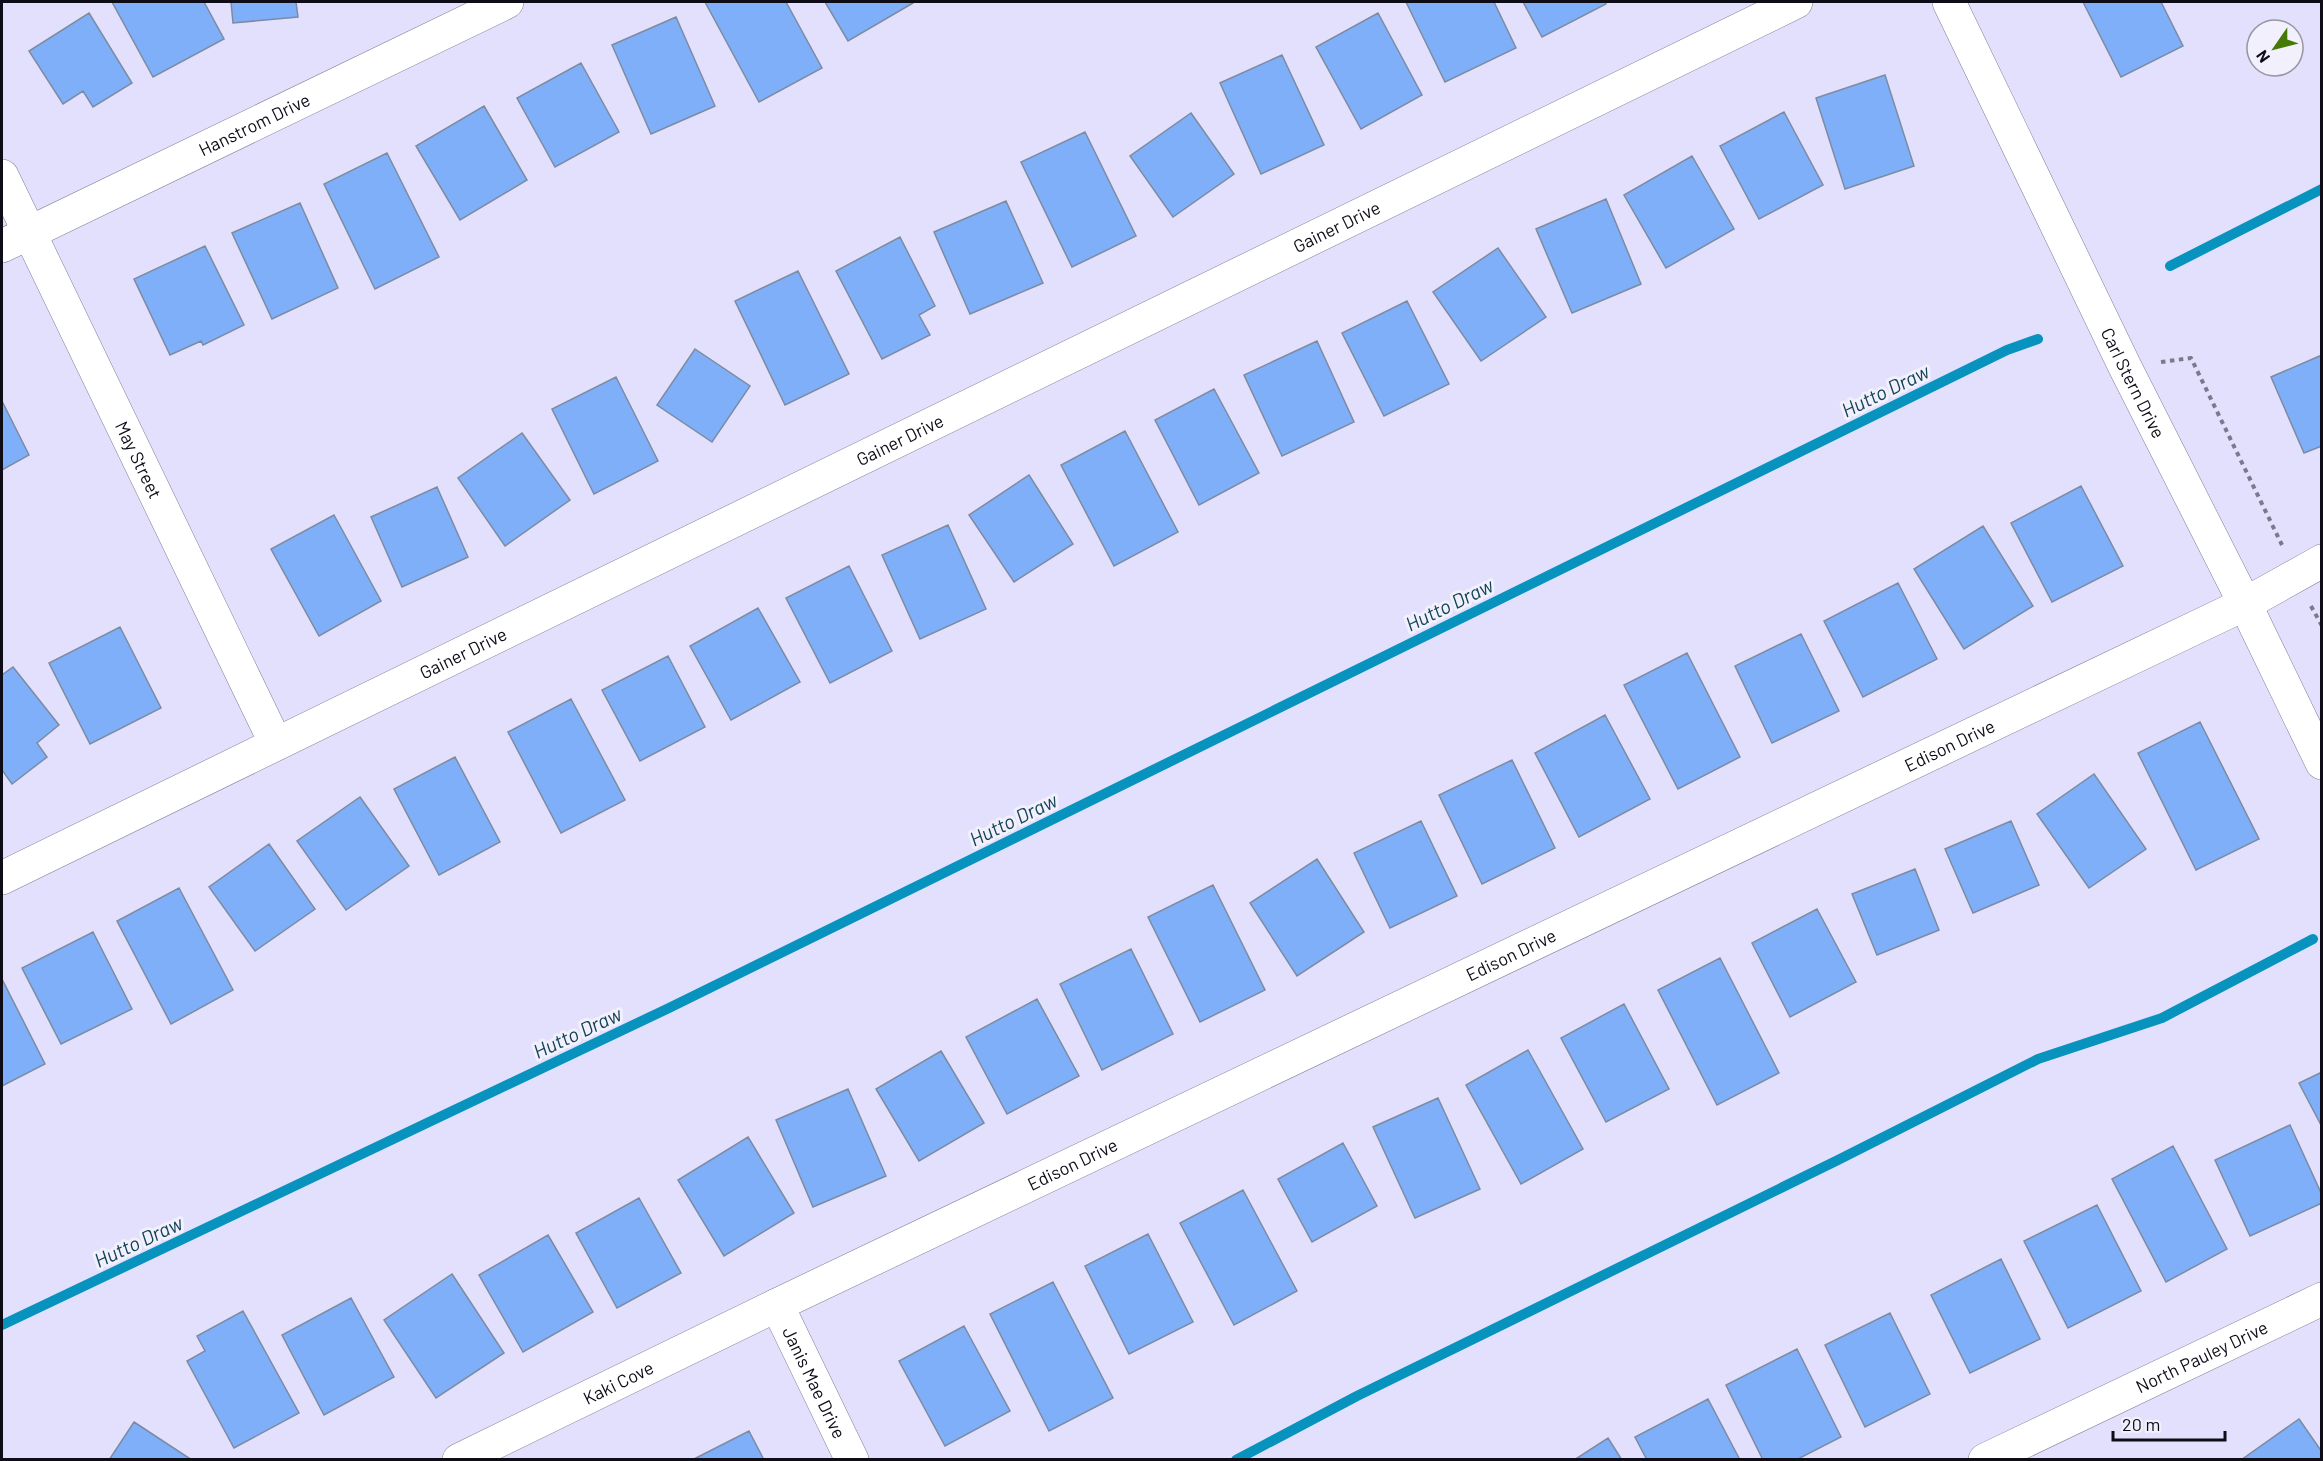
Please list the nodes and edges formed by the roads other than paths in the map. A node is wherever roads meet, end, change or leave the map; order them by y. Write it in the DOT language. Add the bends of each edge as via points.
graph roads {
  1 [pos="507,2"];
  2 [pos="1796,2"];
  3 [pos="1949,2"];
  4 [pos="2,176"];
  5 [pos="15,239"];
  6 [pos="2309,568"];
  7 [pos="2246,604"];
  8 [pos="276,744"];
  9 [pos="2322,763"];
  10 [pos="2,878"];
  11 [pos="2322,1299"];
  12 [pos="777,1305"];
  13 [pos="2028,1450"];
  14 [pos="459,1460"];
  15 [pos="852,1460"];
  16 [pos="1985,1460"];
  1 -- 5 [label="street, Hanstrom Drive"];
  2 -- 8 [label="street, Gainer Drive"];
  3 -- 7 [label="street, Carl Stern Drive" via="2125,367"];
  4 -- 5 [label="street, May Street"];
  5 -- 8 [label="street, May Street"];
  6 -- 7 [label="street, Edison Drive"];
  7 -- 9 [label="street, Carl Stern Drive"];
  7 -- 12 [label="street, Edison Drive"];
  8 -- 10 [label="street, Gainer Drive"];
  11 -- 13 [label="street, North Pauley Drive"];
  12 -- 14 [label="street, Kaki Cove"];
  12 -- 15 [label="street, Janis Mae Drive"];
  13 -- 16 [label="street, North Pauley Drive"];
}
